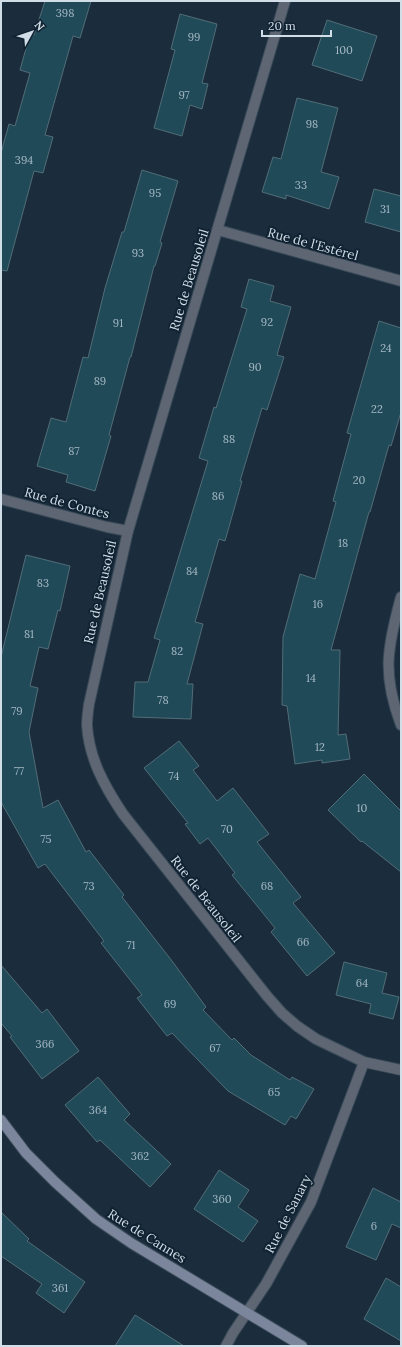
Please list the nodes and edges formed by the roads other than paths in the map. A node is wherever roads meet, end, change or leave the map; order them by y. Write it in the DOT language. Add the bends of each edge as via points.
graph roads {
  1 [pos="285,1"];
  2 [pos="218,230"];
  3 [pos="401,281"];
  4 [pos="1,499"];
  5 [pos="128,531"];
  6 [pos="401,598"];
  7 [pos="401,725"];
  8 [pos="364,1062"];
  9 [pos="401,1070"];
  10 [pos="1,1120"];
  11 [pos="247,1312"];
  12 [pos="226,1346"];
  13 [pos="302,1346"];
  1 -- 2 [label="street, Rue de Beausoleil"];
  2 -- 3 [label="street, Rue de l'Estérel"];
  2 -- 5 [label="street, Rue de Beausoleil"];
  4 -- 5 [label="street, Rue de Contes"];
  5 -- 8 [label="street, Rue de Beausoleil" via="89,704 87,725 97,769 109,794 123,814 267,996 287,1017 316,1039"];
  6 -- 7 [label="street" via="391,633 388,656 393,704"];
  8 -- 9 [label="street, Rue de Beausoleil"];
  8 -- 11 [label="street, Rue de Sanary" via="311,1202 266,1284"];
  10 -- 11 [label="street, Rue de Cannes" via="26,1153 96,1219 131,1243"];
  11 -- 12 [label="street, Rue de Sanary"];
  11 -- 13 [label="street, Rue de Cannes"];
}
